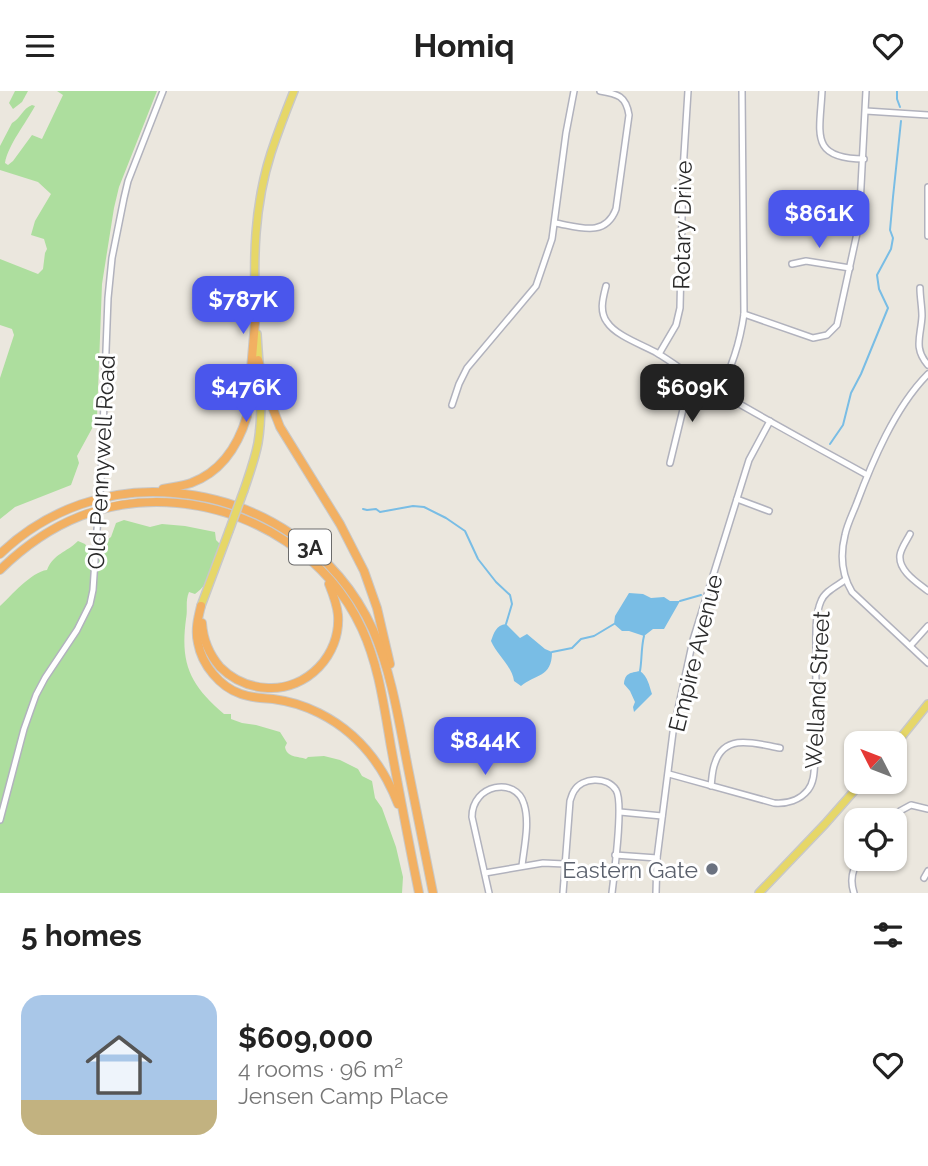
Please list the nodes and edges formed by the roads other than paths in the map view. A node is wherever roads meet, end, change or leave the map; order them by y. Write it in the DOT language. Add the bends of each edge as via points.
graph roads {
  1 [pos="163,91"];
  2 [pos="294,91"];
  3 [pos="575,91"];
  4 [pos="600,91"];
  5 [pos="688,91"];
  6 [pos="742,91"];
  7 [pos="821,91"];
  8 [pos="866,91"];
  9 [pos="620,93"];
  10 [pos="866,111"];
  11 [pos="928,115"];
  12 [pos="863,159"];
  13 [pos="928,187"];
  14 [pos="805,202"];
  15 [pos="555,223"];
  16 [pos="859,224"];
  17 [pos="928,236"];
  18 [pos="792,264"];
  19 [pos="850,268"];
  20 [pos="606,286"];
  21 [pos="920,288"];
  22 [pos="256,311"];
  23 [pos="744,314"];
  24 [pos="659,354"];
  25 [pos="258,360"];
  26 [pos="928,365"];
  27 [pos="928,374"];
  28 [pos="694,377"];
  29 [pos="719,391"];
  30 [pos="452,405"];
  31 [pos="770,421"];
  32 [pos="670,463"];
  33 [pos="867,475"];
  34 [pos="142,492"];
  35 [pos="737,499"];
  36 [pos="769,511"];
  37 [pos="910,534"];
  38 [pos="0,554"];
  39 [pos="0,570"];
  40 [pos="321,572"];
  41 [pos="845,580"];
  42 [pos="928,591"];
  43 [pos="201,606"];
  44 [pos="928,626"];
  45 [pos="910,646"];
  46 [pos="928,663"];
  47 [pos="396,702"];
  48 [pos="928,704"];
  49 [pos="906,731"];
  50 [pos="780,748"];
  51 [pos="669,774"];
  52 [pos="711,786"];
  53 [pos="850,795"];
  54 [pos="906,808"];
  55 [pos="928,809"];
  56 [pos="620,812"];
  57 [pos="662,816"];
  58 [pos="0,820"];
  59 [pos="406,826"];
  60 [pos="615,855"];
  61 [pos="657,857"];
  62 [pos="565,864"];
  63 [pos="522,866"];
  64 [pos="854,871"];
  65 [pos="928,871"];
  66 [pos="485,873"];
  67 [pos="924,878"];
  68 [pos="419,893"];
  69 [pos="433,893"];
  70 [pos="489,893"];
  71 [pos="563,893"];
  72 [pos="612,893"];
  73 [pos="656,893"];
  74 [pos="759,893"];
  75 [pos="853,893"];
  1 -- 58 [label="street, Old Pennywell Road, bridge" via="128,181 112,258 93,590 88,611 36,695"];
  2 -- 22 [label="main road" via="261,191 254,249"];
  3 -- 15 [label="street"];
  4 -- 9 [label="street"];
  5 -- 24 [label="street, Rotary Drive" via="680,308"];
  6 -- 23 [label="street"];
  7 -- 12 [label="street" via="824,146 838,157"];
  8 -- 10 [label="street"];
  9 -- 15 [label="street" via="629,115 613,217 598,228"];
  10 -- 11 [label="street"];
  10 -- 12 [label="street"];
  12 -- 16 [label="street"];
  13 -- 17 [label="street"];
  14 -- 16 [label="street" via="828,218"];
  15 -- 30 [label="street" via="536,286 467,368"];
  16 -- 19 [label="street"];
  18 -- 19 [label="street" via="806,261"];
  19 -- 23 [label="street" via="839,322 823,337 810,337"];
  20 -- 24 [label="street" via="602,310 608,324"];
  21 -- 26 [label="street" via="918,344"];
  22 -- 25 [label="main road"];
  22 -- 34 [label="highway" via="247,416 235,445 211,473 191,483"];
  23 -- 29 [label="street" via="736,352"];
  24 -- 28 [label="street"];
  25 -- 43 [label="main road, bridge" via="258,443"];
  25 -- 47 [label="highway" via="280,426 340,524 370,588"];
  27 -- 33 [label="street" via="901,408"];
  28 -- 29 [label="street"];
  28 -- 32 [label="street"];
  29 -- 31 [label="street"];
  31 -- 33 [label="street"];
  31 -- 35 [label="street, Empire Avenue" via="749,460"];
  33 -- 41 [label="street" via="845,535"];
  34 -- 38 [label="highway, 3A" via="105,496 61,512"];
  34 -- 47 [label="highway, 3A" via="195,495 243,508 281,526 311,548 347,586 366,615"];
  35 -- 36 [label="street"];
  35 -- 51 [label="street, Empire Avenue" via="693,640"];
  37 -- 42 [label="street" via="900,554 901,564"];
  39 -- 40 [label="highway, 3A" via="40,537 81,515 154,502 204,507 255,524 294,547"];
  40 -- 43 [label="highway" via="336,605 337,634 323,663 295,684 250,687 224,671 207,646"];
  40 -- 59 [label="highway, 3A" via="352,610 372,654"];
  41 -- 45 [label="street"];
  41 -- 52 [label="street, Welland Street" via="825,594 819,606 815,752 809,789 782,804"];
  43 -- 59 [label="highway" via="198,643 215,677 240,694 297,705 345,729 385,775"];
  44 -- 45 [label="street"];
  45 -- 46 [label="street"];
  47 -- 69 [label="highway, 3A"];
  48 -- 49 [label="main road"];
  50 -- 52 [label="street" via="739,741 728,745 715,762"];
  51 -- 52 [label="street, Welland Street"];
  51 -- 57 [label="street, Empire Avenue"];
  53 -- 74 [label="main road"];
  54 -- 55 [label="street"];
  56 -- 57 [label="street"];
  56 -- 60 [label="street"];
  56 -- 62 [label="street" via="612,785 593,780 578,786 570,801"];
  57 -- 61 [label="street, Empire Avenue"];
  59 -- 68 [label="highway, 3A"];
  60 -- 61 [label="street"];
  60 -- 72 [label="street"];
  61 -- 73 [label="street, Empire Avenue"];
  62 -- 63 [label="street"];
  62 -- 71 [label="street"];
  63 -- 66 [label="street"];
  63 -- 66 [label="street" via="525,808 514,791 500,787 481,793 473,806"];
  64 -- 75 [label="street"];
  65 -- 67 [label="street"];
  66 -- 70 [label="street"];
}
